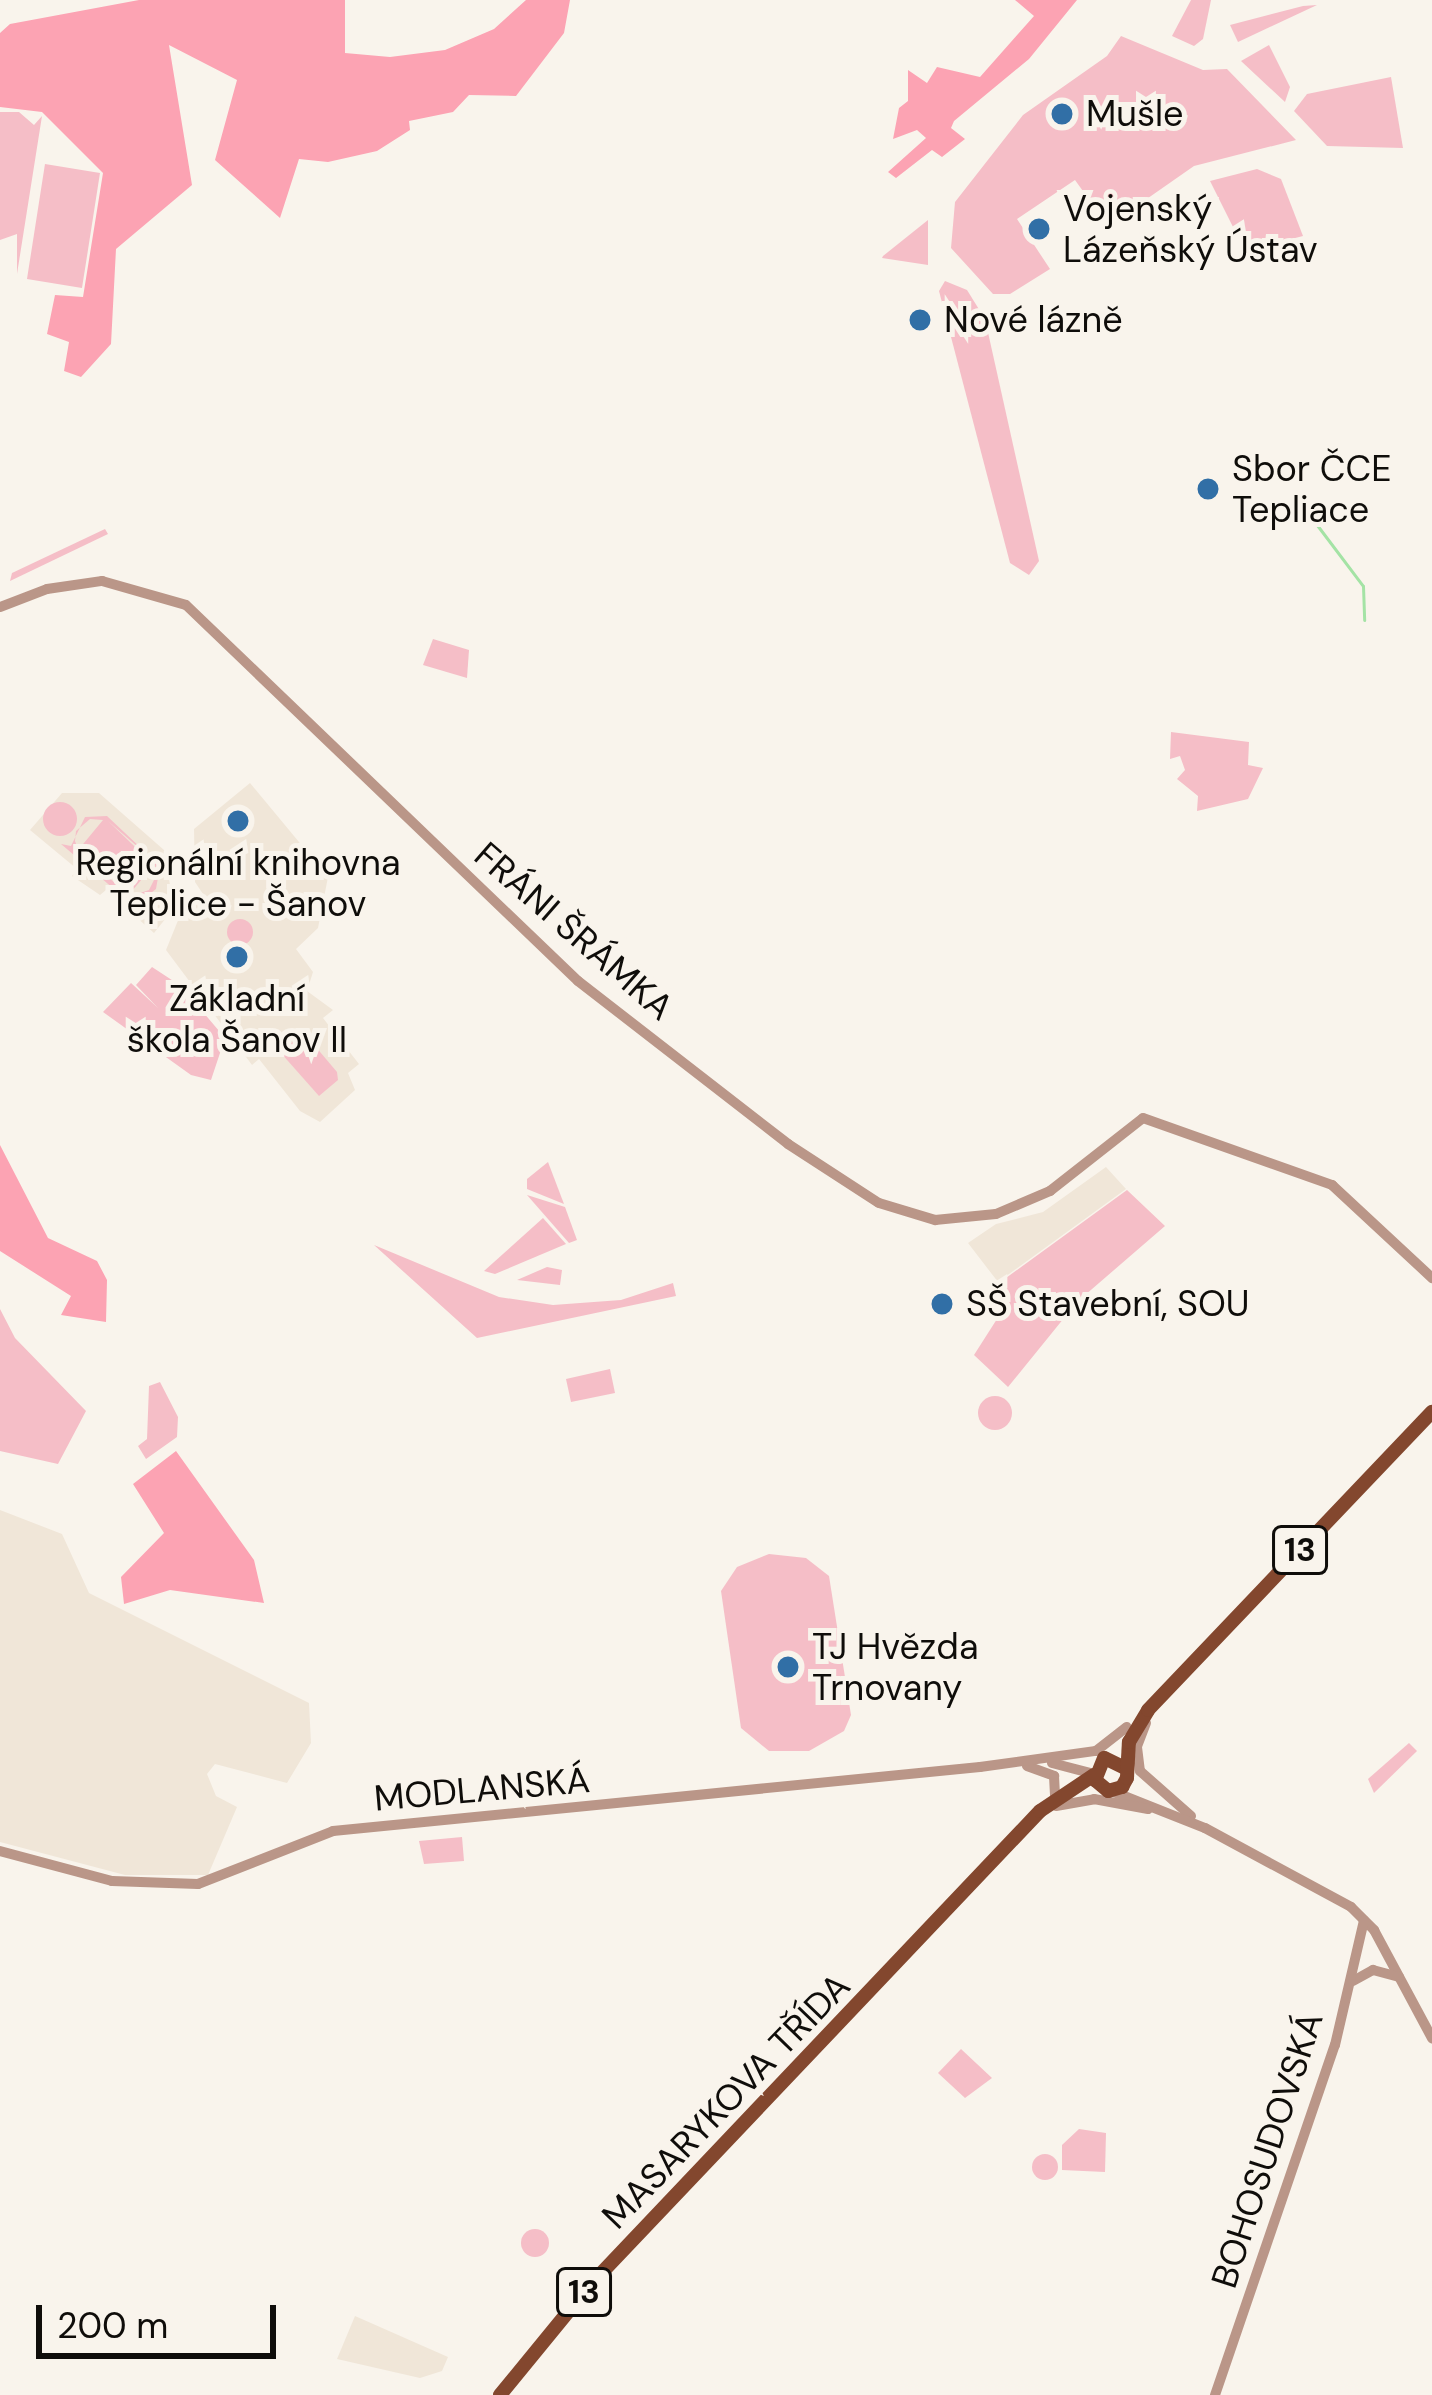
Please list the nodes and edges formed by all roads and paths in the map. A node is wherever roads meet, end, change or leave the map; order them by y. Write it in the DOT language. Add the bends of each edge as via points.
graph roads {
  1 [pos="0,608"];
  2 [pos="1432,1278"];
  3 [pos="1432,1412"];
  4 [pos="1167,1688"];
  5 [pos="1127,1727"];
  6 [pos="1047,1758"];
  7 [pos="1105,1758"];
  8 [pos="983,1767"];
  9 [pos="1024,1767"];
  10 [pos="1127,1771"];
  11 [pos="1094,1774"];
  12 [pos="1108,1791"];
  13 [pos="1056,1802"];
  14 [pos="1202,1827"];
  15 [pos="0,1851"];
  16 [pos="1364,1920"];
  17 [pos="1400,1977"];
  18 [pos="1352,1981"];
  19 [pos="1432,2038"];
  20 [pos="500,2395"];
  21 [pos="1215,2395"];
  1 -- 2 [label="street, FRÁNI ŠRÁMKA" via="47,589 102,581 186,605 578,981 788,1144 879,1203 949,1221 1018,1207 1078,1172 1135,1119 1331,1185"];
  3 -- 4 [label="main road, MASARYKOVA TŘÍDA / 13"];
  4 -- 5 [label="main road, MASARYKOVA TŘÍDA / 13"];
  4 -- 10 [label="main road, MASARYKOVA TŘÍDA / 13" via="1131,1736"];
  4 -- 14 [label="street" via="1138,1742 1138,1763 1153,1790"];
  5 -- 6 [label="street" via="1100,1750"];
  5 -- 7 [label="main road, MASARYKOVA TŘÍDA / 13"];
  6 -- 7 [label="street"];
  6 -- 8 [label="street"];
  7 -- 10 [label="main road"];
  7 -- 11 [label="main road, MASARYKOVA TŘÍDA"];
  8 -- 9 [label="street"];
  8 -- 15 [label="street, MODLANSKÁ" via="333,1831 245,1871 182,1885 112,1881"];
  9 -- 11 [label="street" via="1067,1763"];
  9 -- 13 [label="street" via="1054,1776"];
  10 -- 12 [label="main road, MASARYKOVA TŘÍDA"];
  10 -- 14 [label="street" via="1142,1792"];
  11 -- 12 [label="main road"];
  11 -- 13 [label="main road, MASARYKOVA TŘÍDA / 13"];
  12 -- 13 [label="main road, MASARYKOVA TŘÍDA / 13"];
  12 -- 14 [label="street"];
  13 -- 14 [label="street" via="1104,1800"];
  13 -- 20 [label="main road, MASARYKOVA TŘÍDA / 13" via="591,2284"];
  14 -- 16 [label="street" via="1339,1898"];
  16 -- 17 [label="street"];
  16 -- 18 [label="street, BOHOSUDOVSKÁ"];
  17 -- 18 [label="street" via="1373,1970"];
  17 -- 19 [label="street"];
  18 -- 21 [label="street, BOHOSUDOVSKÁ"];
}
